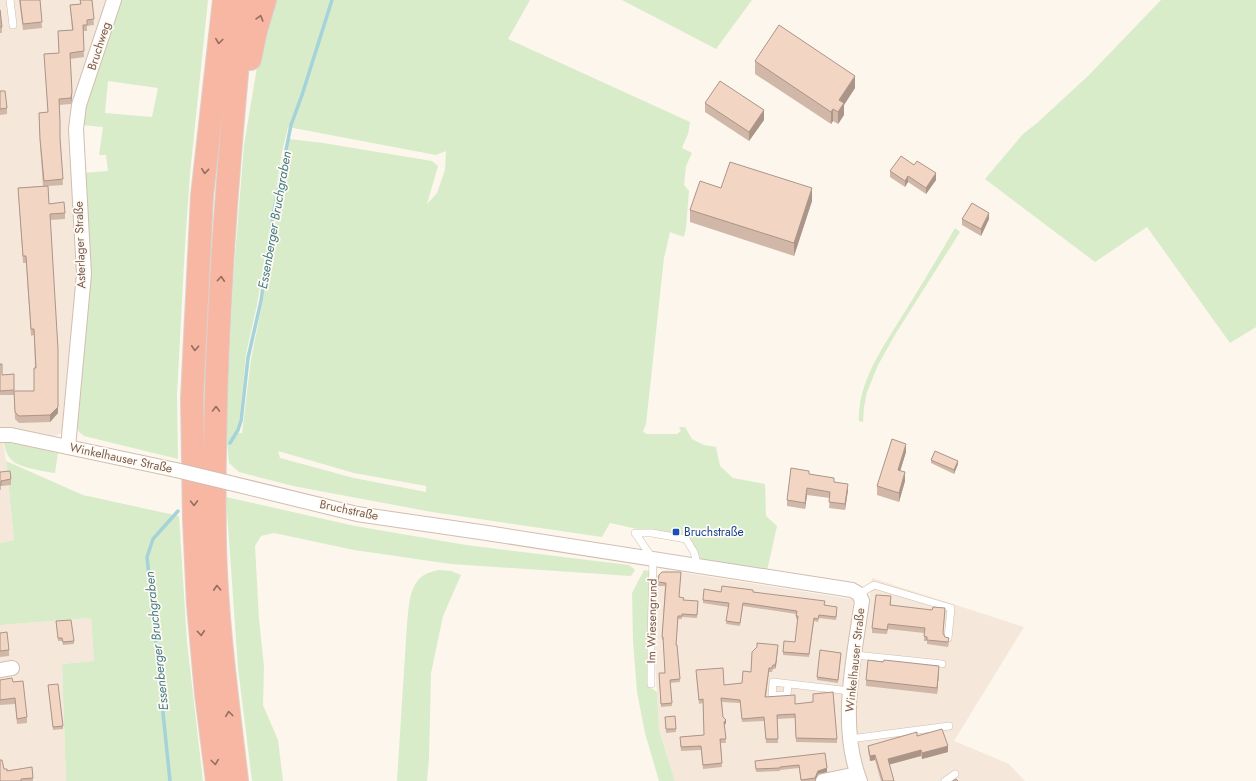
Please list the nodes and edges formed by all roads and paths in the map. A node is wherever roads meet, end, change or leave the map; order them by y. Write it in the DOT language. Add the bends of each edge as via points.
graph roads {
  1 [pos="10,0"];
  2 [pos="114,0"];
  3 [pos="265,0"];
  4 [pos="228,1"];
  5 [pos="13,25"];
  6 [pos="84,92"];
  7 [pos="231,137"];
  8 [pos="0,435"];
  9 [pos="68,447"];
  10 [pos="236,484"];
  11 [pos="653,559"];
  12 [pos="698,567"];
  13 [pos="859,594"];
  14 [pos="948,638"];
  15 [pos="855,655"];
  16 [pos="942,664"];
  17 [pos="651,684"];
  18 [pos="788,684"];
  19 [pos="850,691"];
  20 [pos="949,726"];
  21 [pos="850,739"];
  22 [pos="955,774"];
  23 [pos="859,778"];
  24 [pos="217,781"];
  25 [pos="237,781"];
  26 [pos="823,781"];
  27 [pos="945,781"];
  1 -- 5 [label="lane"];
  2 -- 6 [label="street, Bruchweg"];
  7 -- 3 [label="highway, one-way" via="242,112 256,30"];
  4 -- 7 [label="highway"];
  4 -- 24 [label="highway, one-way" via="202,196 192,399 198,605"];
  6 -- 9 [label="street, Asterlager Straße" via="79,105 76,129 84,274"];
  25 -- 7 [label="highway, one-way" via="220,641 215,548 218,321"];
  8 -- 9 [label="street, Winkelhauser Straße"];
  9 -- 10 [label="street, Winkelhauser Straße, bridge"];
  10 -- 11 [label="street, Bruchstraße" via="357,514"];
  11 -- 12 [label="street, Bruchstraße"];
  11 -- 12 [label="lane" via="635,533 686,539 694,552"];
  11 -- 17 [label="lane, Im Wiesengrund"];
  12 -- 13 [label="street, Bruchstraße" via="852,590"];
  13 -- 14 [label="lane" via="874,585 951,608"];
  13 -- 15 [label="street, Winkelhauser Straße" via="862,601"];
  15 -- 16 [label="lane"];
  15 -- 19 [label="street, Winkelhauser Straße"];
  18 -- 19 [label="lane"];
  19 -- 21 [label="street, Winkelhauser Straße"];
  20 -- 21 [label="lane"];
  21 -- 23 [label="street, Winkelhauser Straße"];
  22 -- 27 [label="lane"];
  23 -- 26 [label="street, Winkelhauser Straße"];
}
